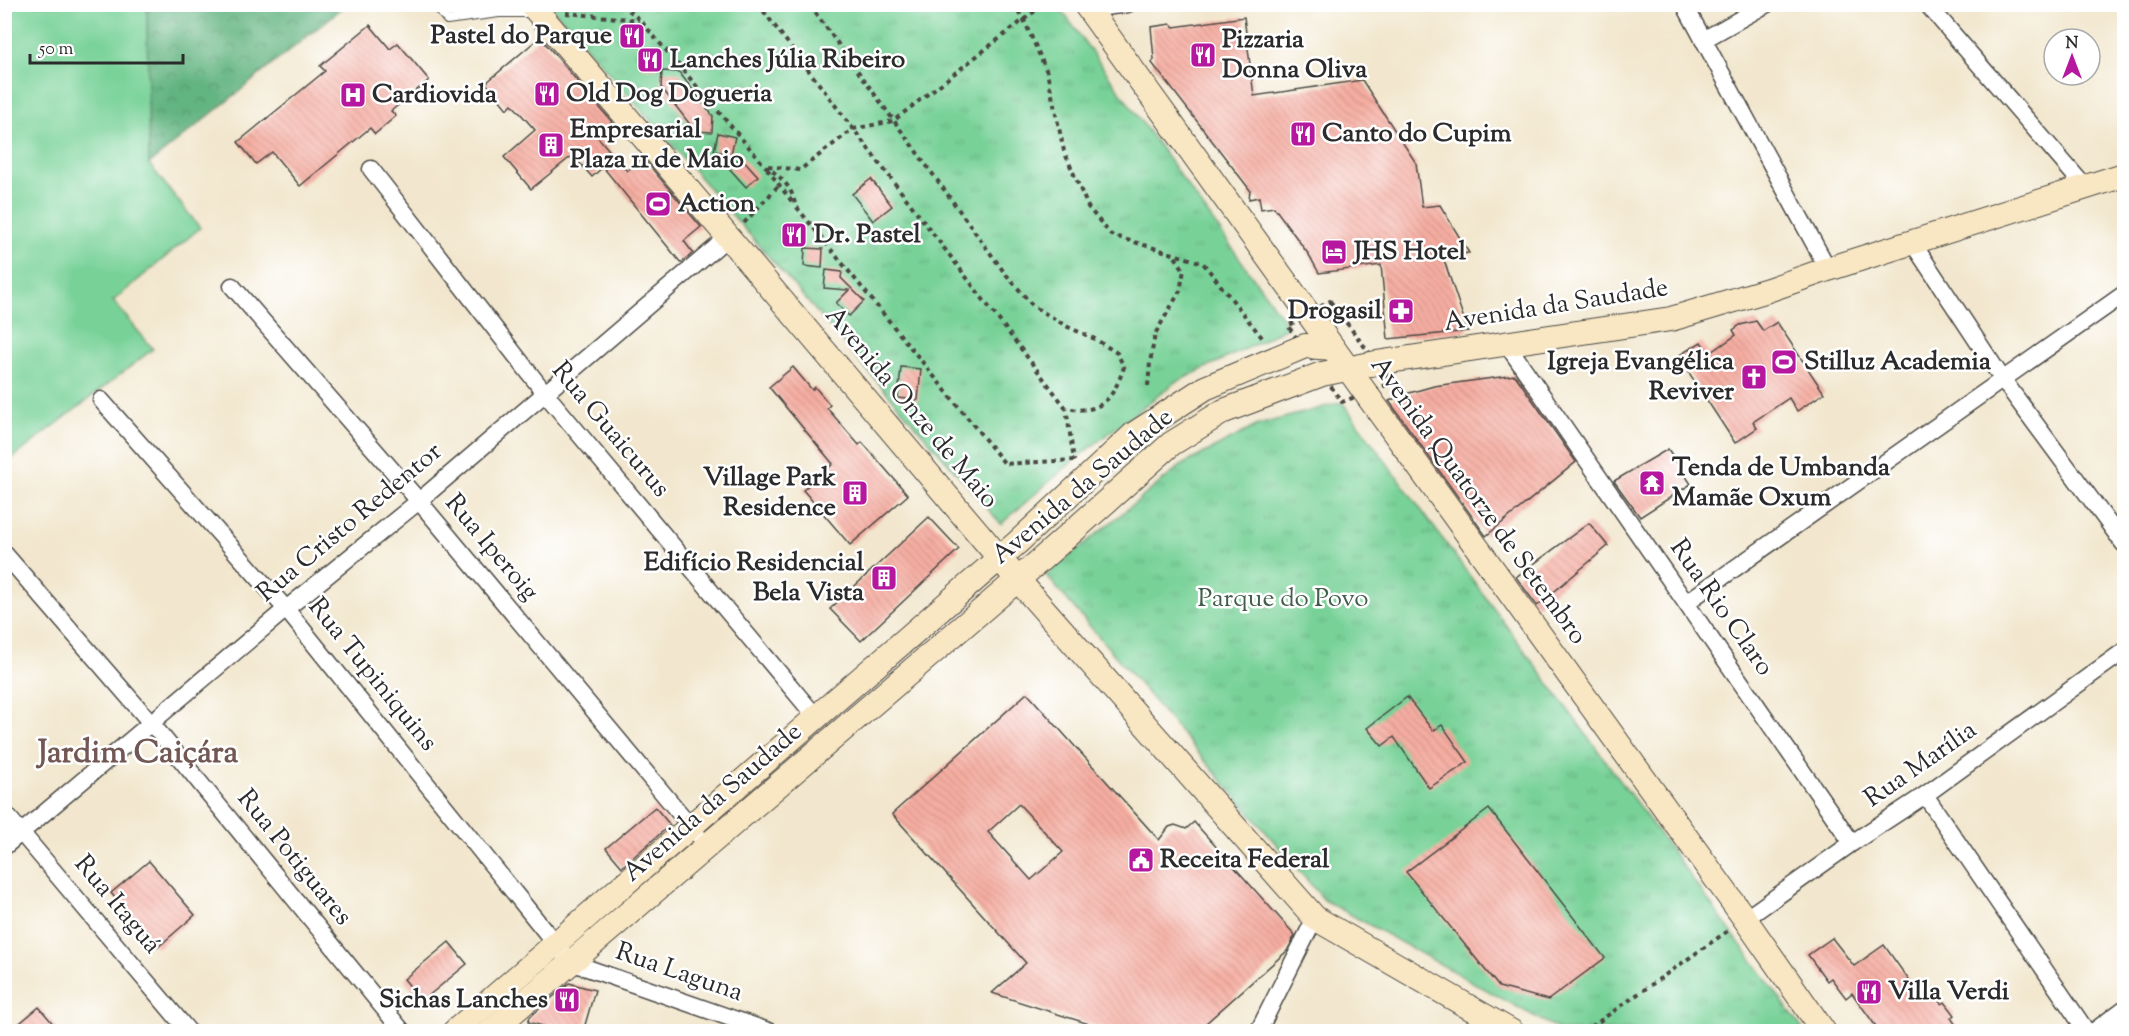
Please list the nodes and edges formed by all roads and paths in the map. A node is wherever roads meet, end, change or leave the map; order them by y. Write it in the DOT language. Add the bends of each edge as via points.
graph roads {
  1 [pos="434,4"];
  2 [pos="622,4"];
  3 [pos="758,4"];
  4 [pos="809,4"];
  5 [pos="1013,4"];
  6 [pos="1044,4"];
  7 [pos="1128,4"];
  8 [pos="1684,4"];
  9 [pos="1767,4"];
  10 [pos="1927,4"];
  11 [pos="1086,7"];
  12 [pos="542,10"];
  13 [pos="640,20"];
  14 [pos="1024,20"];
  15 [pos="1703,40"];
  16 [pos="893,121"];
  17 [pos="853,129"];
  18 [pos="765,166"];
  19 [pos="371,169"];
  20 [pos="2124,174"];
  21 [pos="779,185"];
  22 [pos="2084,186"];
  23 [pos="795,205"];
  24 [pos="728,237"];
  25 [pos="1912,242"];
  26 [pos="1174,255"];
  27 [pos="1828,269"];
  28 [pos="232,286"];
  29 [pos="2124,294"];
  30 [pos="1264,340"];
  31 [pos="1506,343"];
  32 [pos="1333,348"];
  33 [pos="1348,369"];
  34 [pos="2003,380"];
  35 [pos="1148,386"];
  36 [pos="544,392"];
  37 [pos="101,400"];
  38 [pos="1066,408"];
  39 [pos="419,501"];
  40 [pos="2124,544"];
  41 [pos="4,552"];
  42 [pos="999,557"];
  43 [pos="1018,580"];
  44 [pos="1687,602"];
  45 [pos="286,609"];
  46 [pos="2124,651"];
  47 [pos="816,717"];
  48 [pos="152,724"];
  49 [pos="1925,795"];
  50 [pos="4,812"];
  51 [pos="691,826"];
  52 [pos="22,832"];
  53 [pos="1852,843"];
  54 [pos="4,847"];
  55 [pos="706,847"];
  56 [pos="1314,918"];
  57 [pos="1745,919"];
  58 [pos="555,943"];
  59 [pos="570,962"];
  60 [pos="2124,1009"];
  61 [pos="189,1032"];
  62 [pos="403,1032"];
  63 [pos="454,1032"];
  64 [pos="490,1032"];
  65 [pos="771,1032"];
  66 [pos="1257,1032"];
  67 [pos="1512,1032"];
  68 [pos="1584,1032"];
  69 [pos="1824,1032"];
  70 [pos="2087,1032"];
  71 [pos="2093,1032"];
  1 -- 12 [label="lane" via="447,20"];
  2 -- 13 [label="path"];
  3 -- 17 [label="path"];
  4 -- 16 [label="path"];
  5 -- 14 [label="path"];
  6 -- 14 [label="path"];
  7 -- 11 [label="street"];
  8 -- 15 [label="street"];
  9 -- 15 [label="street"];
  10 -- 22 [label="street"];
  11 -- 32 [label="street, Avenida Quatorze de Setembro"];
  12 -- 13 [label="path"];
  12 -- 24 [label="street, Avenida Onze de Maio"];
  13 -- 18 [label="path"];
  14 -- 16 [label="path"];
  14 -- 26 [label="path" via="1047,72 1064,151 1088,207 1111,235"];
  15 -- 27 [label="street"];
  16 -- 17 [label="path"];
  16 -- 38 [label="path" via="1033,306 1117,353 1124,367 1118,386 1100,406 1082,412"];
  17 -- 18 [label="path" via="800,170"];
  17 -- 38 [label="path"];
  18 -- 21 [label="path"];
  18 -- 23 [label="path" via="777,173 794,195"];
  19 -- 36 [label="street, Rua Guaicurus"];
  20 -- 22 [label="street, Avenida da Saudade"];
  21 -- 23 [label="path"];
  21 -- 24 [label="path"];
  22 -- 25 [label="street, Avenida da Saudade"];
  23 -- 38 [label="path" via="1005,464 1074,460"];
  24 -- 36 [label="street, Rua Cristo Redentor"];
  24 -- 42 [label="street, Avenida Onze de Maio"];
  25 -- 27 [label="street, Avenida da Saudade"];
  25 -- 34 [label="street"];
  26 -- 30 [label="path" via="1203,263"];
  26 -- 35 [label="path" via="1184,270 1180,291 1155,334"];
  27 -- 31 [label="street, Avenida da Saudade" via="1671,319"];
  28 -- 39 [label="street, Rua Iperoig"];
  29 -- 34 [label="street"];
  31 -- 33 [label="street, Avenida da Saudade"];
  31 -- 44 [label="street, Rua Rio Claro"];
  32 -- 33 [label="street, Avenida Quatorze de Setembro"];
  32 -- 42 [label="street, Avenida da Saudade" via="1305,346 1205,388 1134,434"];
  33 -- 43 [label="street, Avenida da Saudade" via="1322,374 1224,411 1171,444"];
  33 -- 57 [label="street, Avenida Quatorze de Setembro"];
  34 -- 40 [label="street"];
  34 -- 44 [label="street"];
  36 -- 39 [label="street, Rua Cristo Redentor"];
  36 -- 47 [label="street, Rua Guaicurus"];
  37 -- 45 [label="street, Rua Tupiniquins"];
  39 -- 45 [label="street, Rua Cristo Redentor"];
  39 -- 51 [label="street, Rua Iperoig"];
  41 -- 48 [label="street, Rua Potiguares"];
  42 -- 43 [label="street, Avenida Onze de Maio"];
  42 -- 47 [label="street, Avenida da Saudade"];
  43 -- 55 [label="street, Avenida da Saudade"];
  43 -- 56 [label="street, Avenida Onze de Maio"];
  44 -- 53 [label="street, Rua Rio Claro"];
  45 -- 48 [label="street, Rua Cristo Redentor"];
  45 -- 58 [label="street, Rua Tupiniquins"];
  46 -- 49 [label="street, Rua Marília"];
  47 -- 51 [label="street, Avenida da Saudade"];
  48 -- 52 [label="street, Rua Cristo Redentor"];
  48 -- 62 [label="street, Rua Potiguares"];
  49 -- 53 [label="street, Rua Marília"];
  49 -- 70 [label="street"];
  50 -- 52 [label="street, Rua Itaguá"];
  51 -- 55 [label="street, Rua Iperoig"];
  51 -- 58 [label="street, Avenida da Saudade"];
  52 -- 54 [label="street, Rua Cristo Redentor"];
  52 -- 61 [label="street, Rua Itaguá"];
  53 -- 57 [label="street, Rua Marília"];
  55 -- 59 [label="street, Avenida da Saudade"];
  56 -- 66 [label="street"];
  56 -- 67 [label="street, Avenida Onze de Maio"];
  57 -- 68 [label="path"];
  57 -- 69 [label="street, Avenida Quatorze de Setembro"];
  58 -- 59 [label="street, Rua Tupiniquins"];
  58 -- 63 [label="street, Avenida da Saudade"];
  59 -- 64 [label="street, Avenida da Saudade"];
  59 -- 65 [label="street, Rua Laguna"];
  60 -- 71 [label="street"];
}
